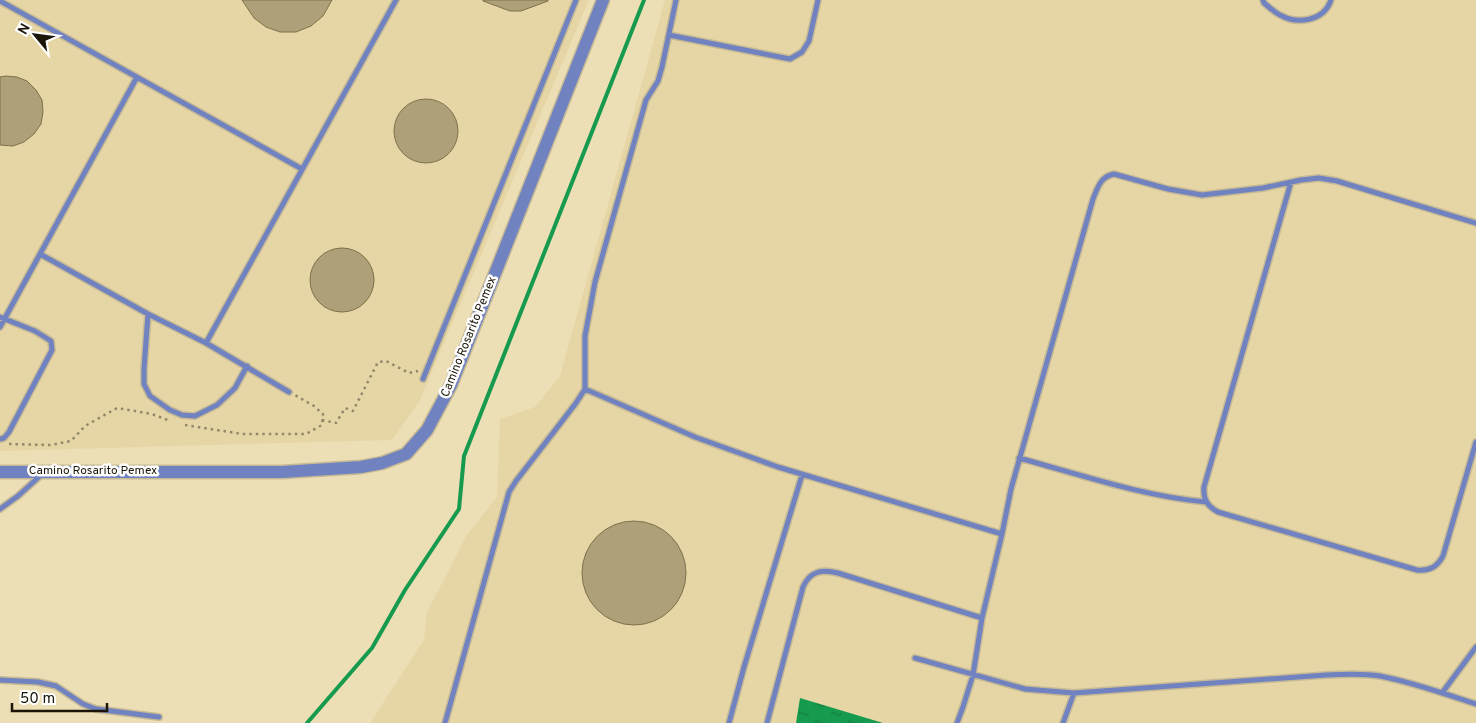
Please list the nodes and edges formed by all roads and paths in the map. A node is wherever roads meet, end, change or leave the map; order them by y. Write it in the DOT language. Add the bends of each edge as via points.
graph roads {
  1 [pos="396,0"];
  2 [pos="576,0"];
  3 [pos="603,0"];
  4 [pos="676,0"];
  5 [pos="818,0"];
  6 [pos="1263,0"];
  7 [pos="1331,0"];
  8 [pos="0,1"];
  9 [pos="669,36"];
  10 [pos="137,77"];
  11 [pos="302,169"];
  12 [pos="1291,182"];
  13 [pos="1476,223"];
  14 [pos="40,254"];
  15 [pos="148,314"];
  16 [pos="2,318"];
  17 [pos="0,327"];
  18 [pos="206,343"];
  19 [pos="247,366"];
  20 [pos="427,369"];
  21 [pos="423,380"];
  22 [pos="585,388"];
  23 [pos="289,392"];
  24 [pos="322,420"];
  25 [pos="2,438"];
  26 [pos="1476,442"];
  27 [pos="1019,458"];
  28 [pos="45,471"];
  29 [pos="1,472"];
  30 [pos="802,475"];
  31 [pos="1206,502"];
  32 [pos="0,509"];
  33 [pos="1002,534"];
  34 [pos="982,618"];
  35 [pos="1476,647"];
  36 [pos="915,658"];
  37 [pos="973,675"];
  38 [pos="0,680"];
  39 [pos="1074,693"];
  40 [pos="1442,693"];
  41 [pos="1476,704"];
  42 [pos="159,717"];
  43 [pos="445,723"];
  44 [pos="729,723"];
  45 [pos="767,723"];
  46 [pos="957,723"];
  47 [pos="1063,723"];
  1 -- 11 [label="lane"];
  2 -- 20 [label="lane"];
  3 -- 28 [label="street, Camino Rosarito Pemex" via="451,385 427,430 406,454 361,468 282,472"];
  4 -- 9 [label="lane"];
  5 -- 9 [label="lane" via="809,40 802,52 790,59"];
  6 -- 7 [label="lane" via="1280,15 1298,22 1320,16"];
  8 -- 10 [label="lane"];
  9 -- 22 [label="lane" via="658,81 646,100 594,282 585,336"];
  10 -- 11 [label="lane"];
  10 -- 14 [label="lane"];
  11 -- 18 [label="lane"];
  12 -- 13 [label="lane" via="1319,178 1337,181"];
  12 -- 27 [label="lane" via="1202,195 1114,174 1102,180 1093,199"];
  12 -- 31 [label="lane" via="1204,487"];
  14 -- 15 [label="lane"];
  14 -- 16 [label="lane"];
  15 -- 18 [label="lane"];
  15 -- 19 [label="lane" via="144,384 150,396 170,410 195,416 217,405 235,388"];
  16 -- 17 [label="lane"];
  16 -- 25 [label="lane" via="51,341 52,350 9,432"];
  18 -- 19 [label="lane"];
  19 -- 23 [label="lane"];
  20 -- 21 [label="lane"];
  20 -- 24 [label="path" via="409,373 386,361 378,362 353,411 344,408 336,423"];
  22 -- 30 [label="lane" via="695,437"];
  22 -- 43 [label="lane" via="510,492"];
  23 -- 24 [label="path" via="314,406 322,414"];
  24 -- 25 [label="path" via="322,425 306,434 242,434 178,424 152,414 117,408 85,426 71,441 50,445 8,444"];
  26 -- 31 [label="lane" via="1443,556 1439,563 1425,571 1218,512"];
  27 -- 31 [label="lane" via="1135,490"];
  27 -- 33 [label="lane"];
  28 -- 29 [label="street, Camino Rosarito Pemex"];
  28 -- 32 [label="lane"];
  30 -- 33 [label="lane"];
  30 -- 44 [label="lane"];
  33 -- 34 [label="lane"];
  34 -- 37 [label="lane"];
  34 -- 45 [label="lane" via="838,573 814,574 803,587"];
  35 -- 40 [label="lane"];
  36 -- 37 [label="lane"];
  37 -- 39 [label="lane" via="1025,689"];
  37 -- 46 [label="lane"];
  38 -- 42 [label="lane" via="56,686 82,704 96,709"];
  39 -- 40 [label="lane" via="1356,674 1380,676"];
  39 -- 47 [label="lane"];
  40 -- 41 [label="lane"];
}
